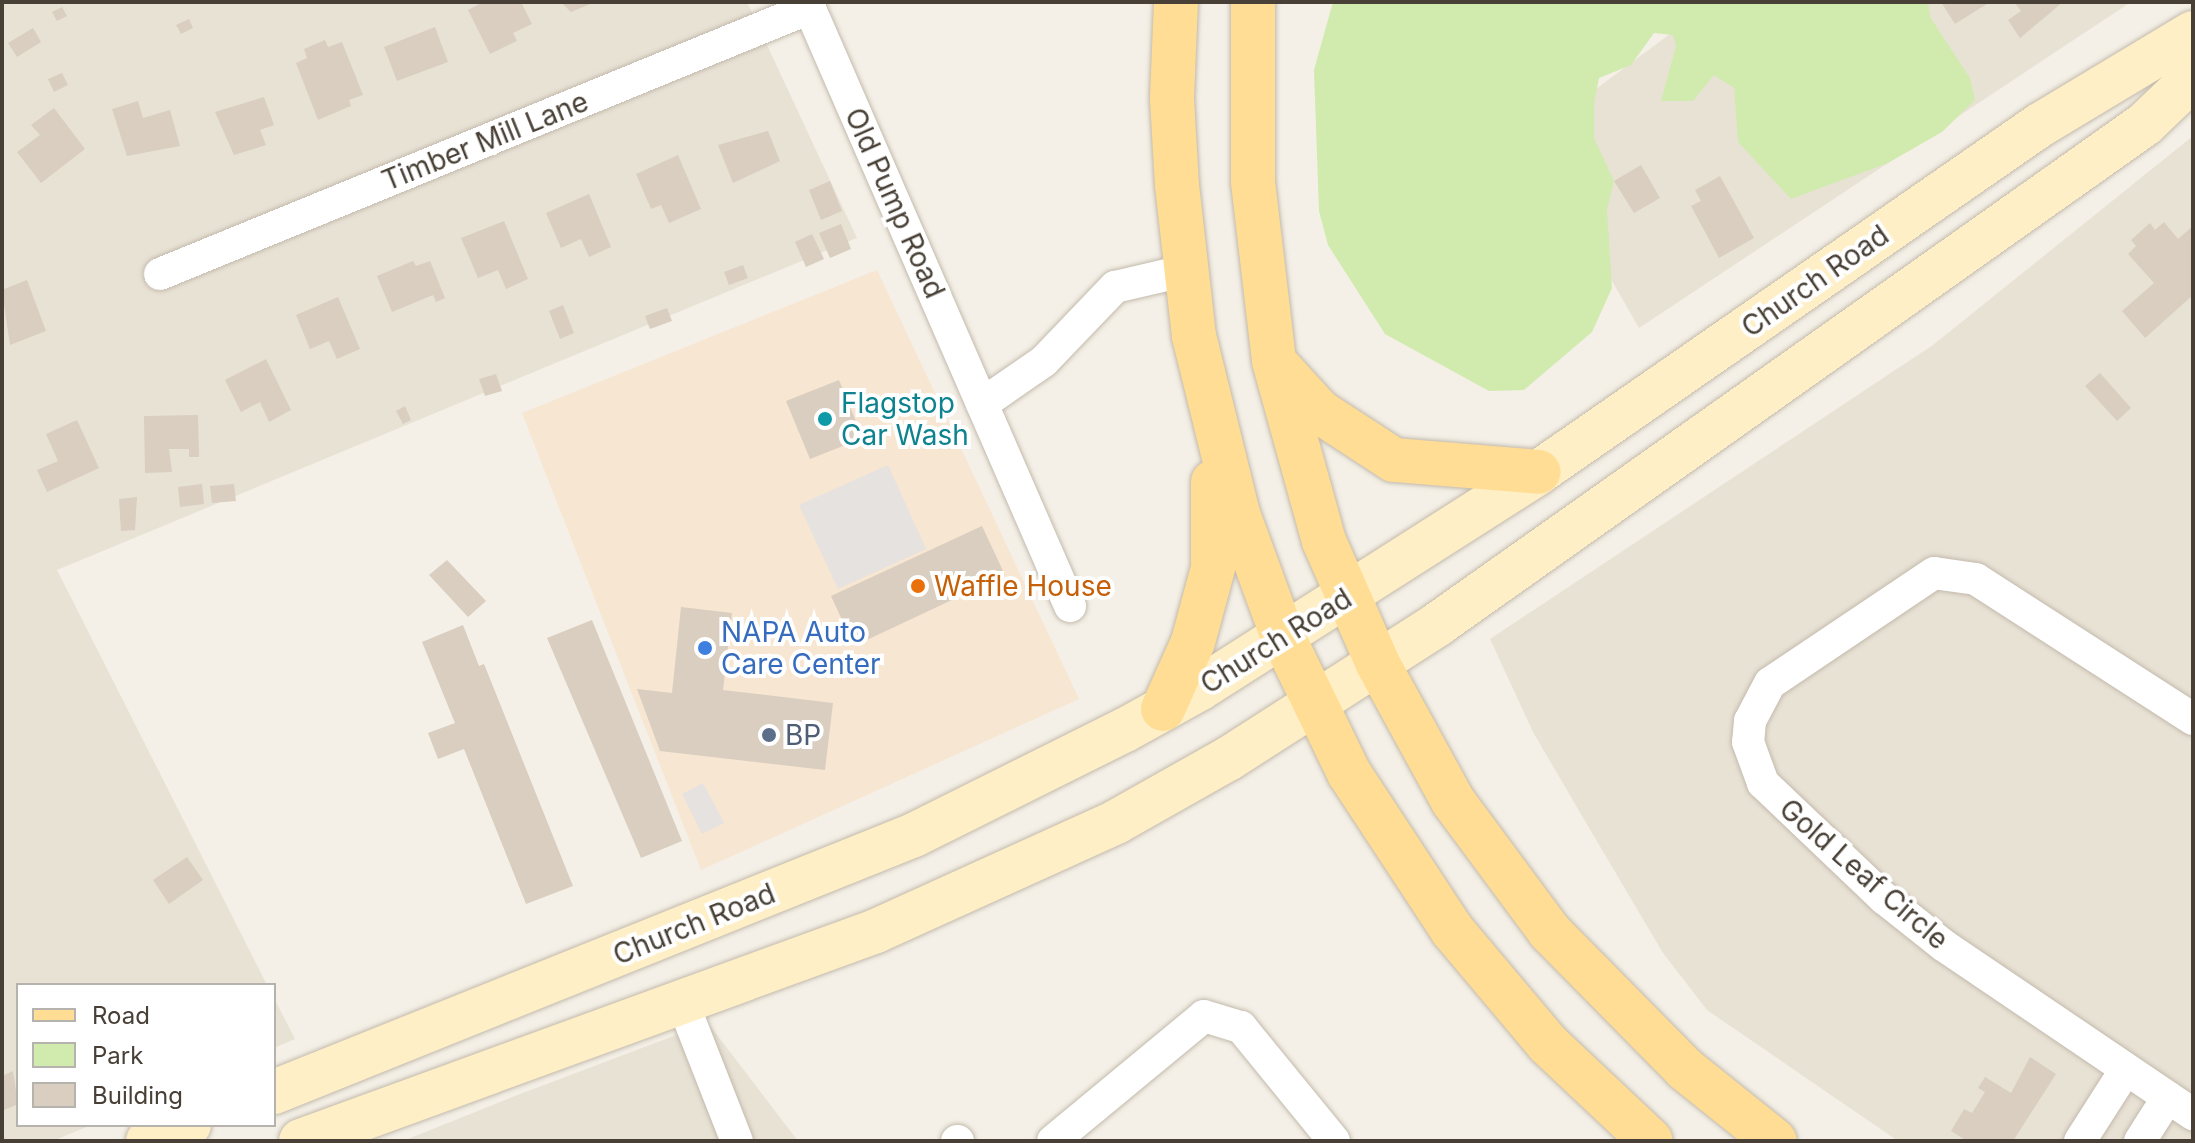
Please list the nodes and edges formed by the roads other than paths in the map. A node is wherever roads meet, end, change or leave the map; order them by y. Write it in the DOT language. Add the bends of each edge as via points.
graph roads {
  1 [pos="1176,2"];
  2 [pos="1253,2"];
  3 [pos="808,5"];
  4 [pos="2193,33"];
  5 [pos="2193,78"];
  6 [pos="1184,271"];
  7 [pos="160,274"];
  8 [pos="1274,361"];
  9 [pos="982,404"];
  10 [pos="1212,424"];
  11 [pos="1539,472"];
  12 [pos="1347,596"];
  13 [pos="1070,606"];
  14 [pos="1283,637"];
  15 [pos="1378,664"];
  16 [pos="1314,704"];
  17 [pos="1163,709"];
  18 [pos="2193,719"];
  19 [pos="682,1001"];
  20 [pos="2126,1069"];
  21 [pos="276,1091"];
  22 [pos="2180,1106"];
  23 [pos="184,1127"];
  24 [pos="148,1141"];
  25 [pos="301,1141"];
  26 [pos="737,1141"];
  27 [pos="1053,1141"];
  28 [pos="1334,1141"];
  29 [pos="1651,1141"];
  30 [pos="1775,1141"];
  31 [pos="2080,1141"];
  32 [pos="2140,1141"];
  1 -- 6 [label="main road" via="1172,99"];
  2 -- 8 [label="main road" via="1253,182"];
  3 -- 7 [label="street, Timber Mill Lane"];
  3 -- 9 [label="street, Old Pump Road"];
  4 -- 11 [label="main road, Church Road" via="2040,125"];
  5 -- 15 [label="main road" via="2145,124 1775,390"];
  6 -- 9 [label="street" via="1115,287 1044,361"];
  6 -- 10 [label="main road"];
  8 -- 11 [label="main road" via="1320,412 1394,460"];
  8 -- 12 [label="main road" via="1324,541"];
  9 -- 13 [label="street, Old Pump Road"];
  10 -- 14 [label="main road"];
  10 -- 17 [label="main road" via="1213,568 1193,642"];
  11 -- 12 [label="main road, Church Road"];
  12 -- 14 [label="main road, Church Road"];
  12 -- 15 [label="main road"];
  14 -- 16 [label="main road"];
  14 -- 17 [label="main road, Church Road"];
  15 -- 16 [label="main road"];
  15 -- 30 [label="main road" via="1453,801 1550,932 1685,1069"];
  16 -- 19 [label="main road" via="1228,759 1034,862 876,931"];
  16 -- 29 [label="main road" via="1383,831 1452,930 1548,1044"];
  17 -- 21 [label="main road, Church Road" via="914,835"];
  18 -- 20 [label="street, Gold Leaf Circle" via="2000,592 1976,579 1934,573 1787,668 1759,699 1750,721 1753,765 1792,815 1943,945"];
  19 -- 25 [label="main road"];
  19 -- 26 [label="street"];
  20 -- 22 [label="street, Gold Leaf Circle"];
  20 -- 31 [label="street"];
  22 -- 32 [label="street"];
  23 -- 24 [label="main road"];
  27 -- 28 [label="street" via="1204,1016 1241,1027"];
}
